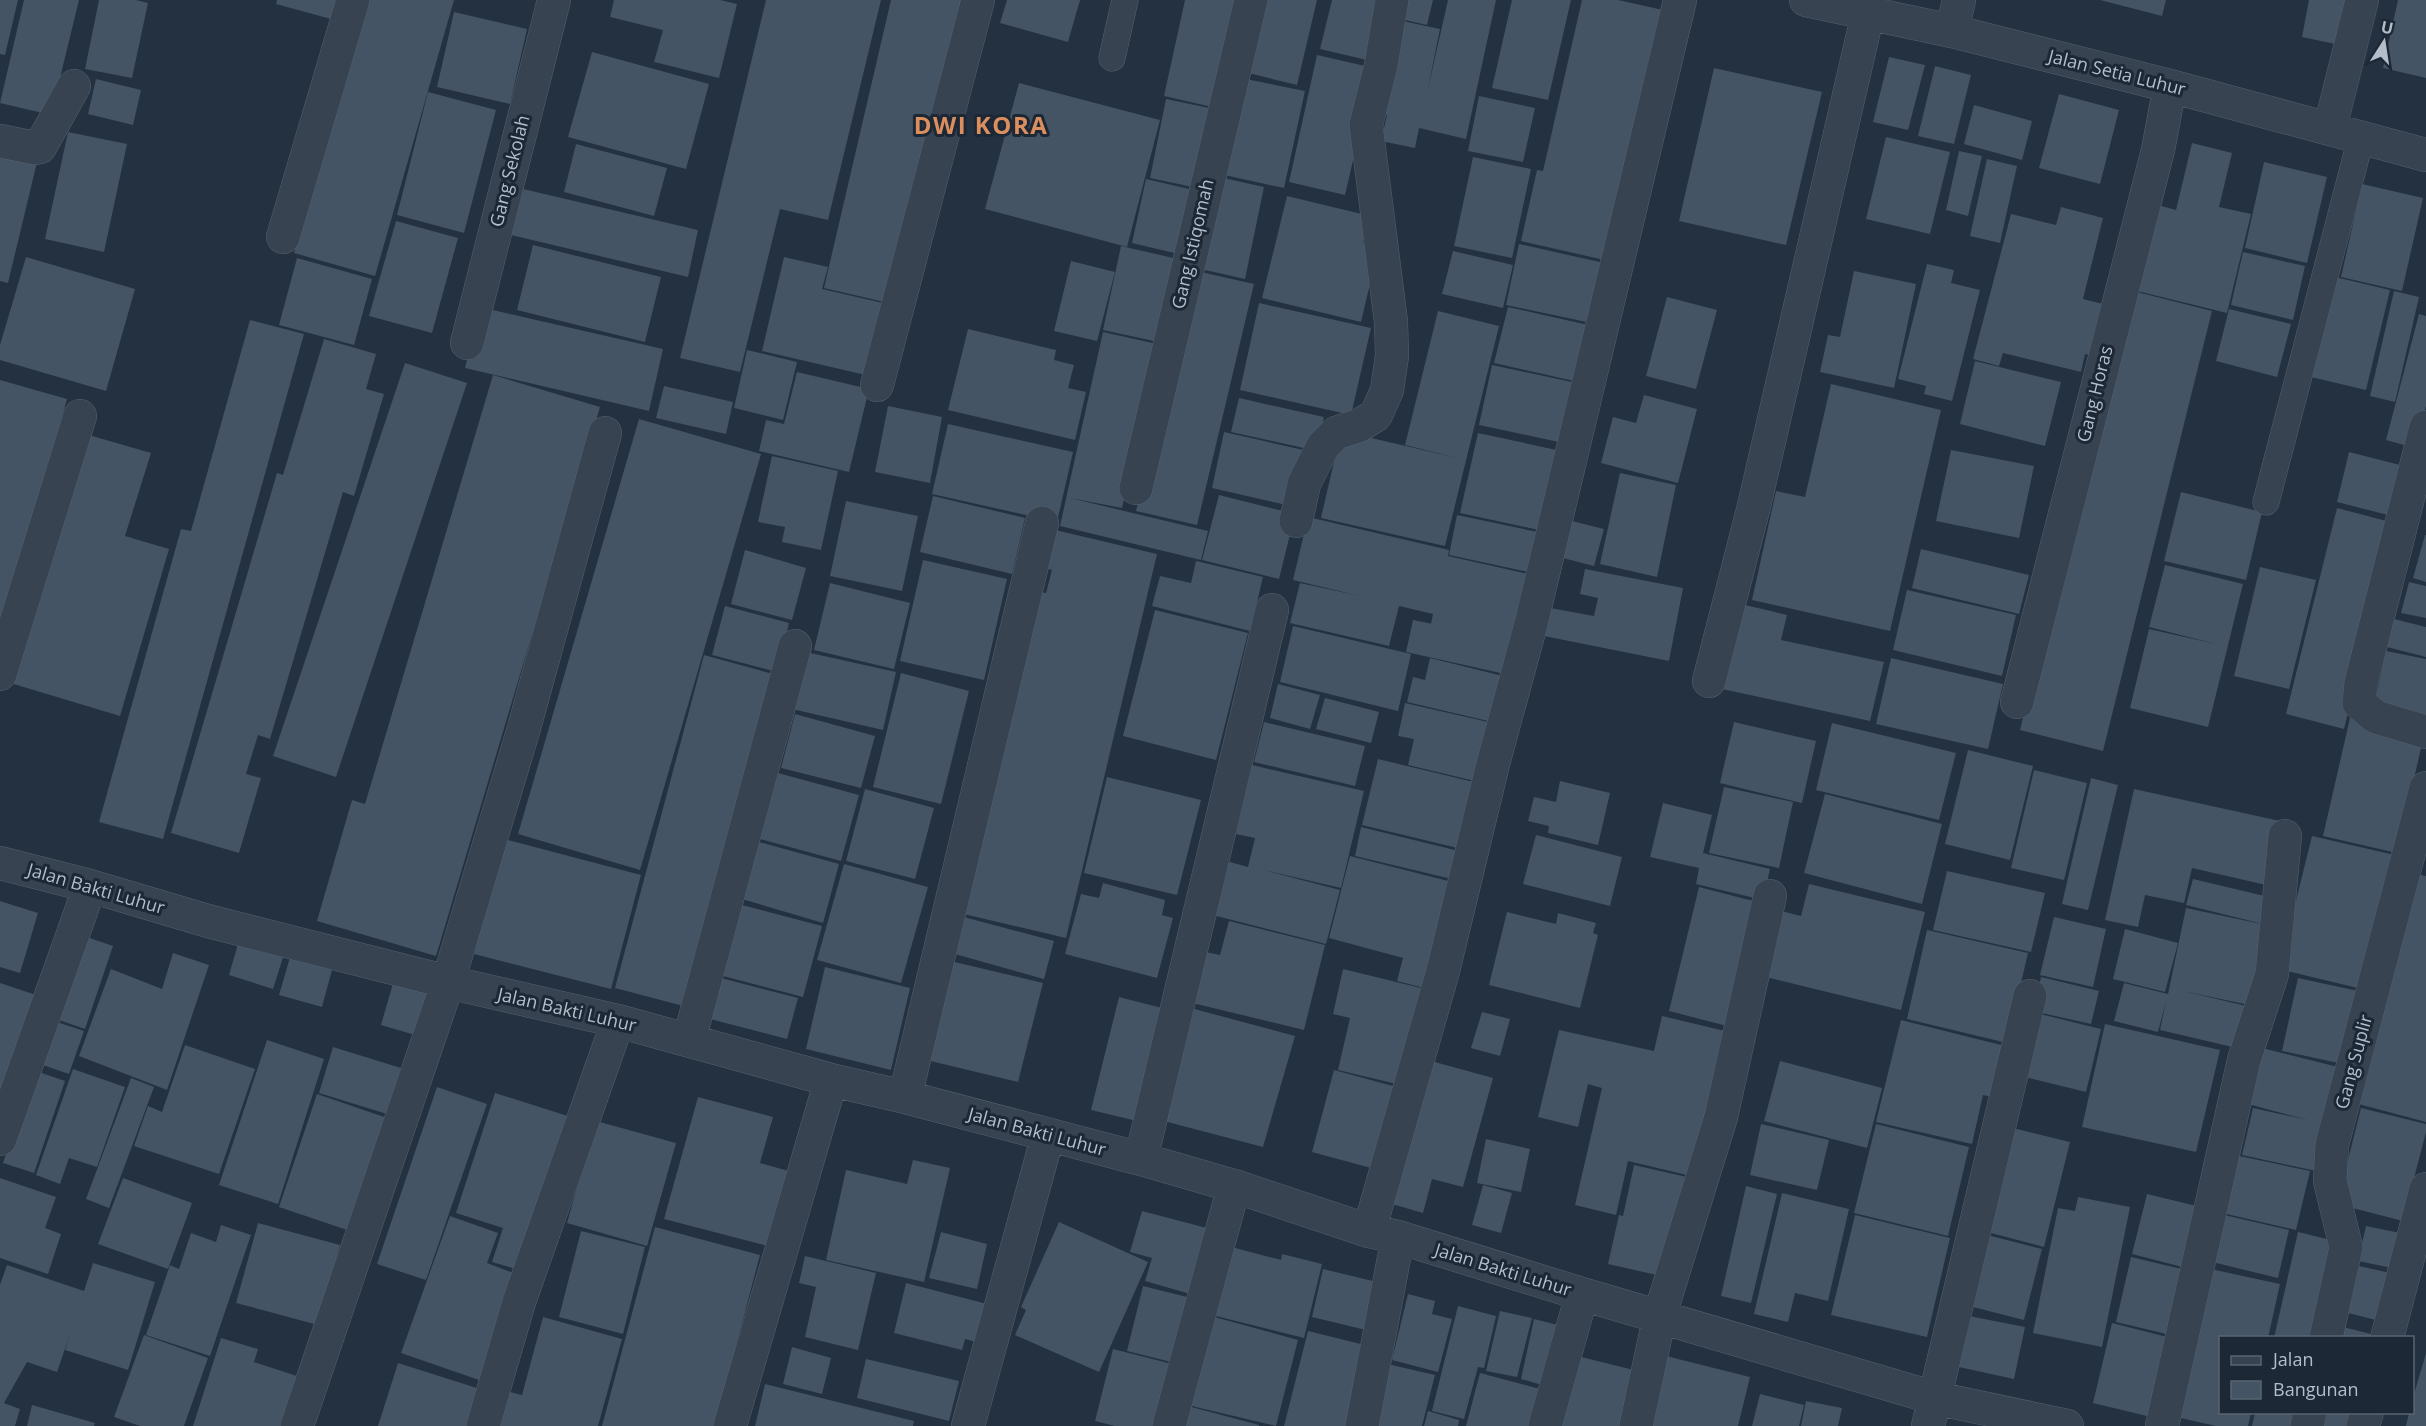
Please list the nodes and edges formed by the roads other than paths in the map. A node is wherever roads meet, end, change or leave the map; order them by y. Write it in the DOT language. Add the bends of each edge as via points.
graph roads {
  1 [pos="353,0"];
  2 [pos="554,0"];
  3 [pos="978,0"];
  4 [pos="1125,0"];
  5 [pos="1251,0"];
  6 [pos="1392,0"];
  7 [pos="1680,0"];
  8 [pos="1806,0"];
  9 [pos="2362,0"];
  10 [pos="1868,13"];
  11 [pos="1956,16"];
  12 [pos="1112,58"];
  13 [pos="74,86"];
  14 [pos="2170,86"];
  15 [pos="2330,128"];
  16 [pos="2361,138"];
  17 [pos="0,141"];
  18 [pos="2426,155"];
  19 [pos="283,237"];
  20 [pos="467,343"];
  21 [pos="877,385"];
  22 [pos="80,416"];
  23 [pos="2426,426"];
  24 [pos="605,433"];
  25 [pos="1136,488"];
  26 [pos="2266,502"];
  27 [pos="1296,521"];
  28 [pos="1042,523"];
  29 [pos="1272,610"];
  30 [pos="795,646"];
  31 [pos="0,674"];
  32 [pos="1709,681"];
  33 [pos="2017,702"];
  34 [pos="2426,732"];
  35 [pos="2426,788"];
  36 [pos="2284,836"];
  37 [pos="0,863"];
  38 [pos="90,886"];
  39 [pos="1770,896"];
  40 [pos="448,982"];
  41 [pos="2030,996"];
  42 [pos="618,1022"];
  43 [pos="689,1040"];
  44 [pos="831,1080"];
  45 [pos="905,1097"];
  46 [pos="1048,1134"];
  47 [pos="0,1139"];
  48 [pos="1141,1159"];
  49 [pos="1234,1186"];
  50 [pos="2426,1189"];
  51 [pos="1384,1234"];
  52 [pos="1582,1294"];
  53 [pos="1660,1316"];
  54 [pos="2326,1336"];
  55 [pos="2388,1336"];
  56 [pos="1932,1412"];
  57 [pos="297,1426"];
  58 [pos="483,1426"];
  59 [pos="730,1426"];
  60 [pos="968,1426"];
  61 [pos="1169,1426"];
  62 [pos="1362,1426"];
  63 [pos="1545,1426"];
  64 [pos="1636,1426"];
  65 [pos="2067,1426"];
  66 [pos="2162,1426"];
  1 -- 19 [label="street"];
  2 -- 20 [label="street, Gang Sekolah"];
  3 -- 21 [label="street"];
  4 -- 12 [label="lane"];
  5 -- 25 [label="street, Gang Istiqomah"];
  6 -- 27 [label="street" via="1366,124 1391,322 1388,390 1376,415 1336,433 1323,446 1304,484"];
  7 -- 51 [label="street" via="1531,624 1443,971"];
  8 -- 10 [label="street, Jalan Setia Luhur"];
  9 -- 15 [label="street"];
  10 -- 11 [label="street, Jalan Setia Luhur"];
  10 -- 32 [label="street" via="1754,506"];
  11 -- 14 [label="street, Jalan Setia Luhur"];
  13 -- 17 [label="street" via="40,147"];
  14 -- 15 [label="street, Jalan Setia Luhur"];
  14 -- 33 [label="street, Gang Horas" via="2158,150"];
  15 -- 16 [label="street, Jalan Setia Luhur"];
  16 -- 18 [label="street, Jalan Setia Luhur"];
  16 -- 26 [label="lane"];
  22 -- 31 [label="street"];
  23 -- 34 [label="street" via="2361,683 2360,703 2376,717"];
  24 -- 40 [label="street" via="524,728"];
  28 -- 45 [label="street"];
  29 -- 48 [label="street"];
  30 -- 43 [label="street"];
  35 -- 54 [label="street, Gang Suplir" via="2332,1145 2330,1181 2346,1247"];
  36 -- 66 [label="street" via="2272,974 2244,1060"];
  37 -- 38 [label="street, Jalan Bakti Luhur"];
  38 -- 40 [label="street, Jalan Bakti Luhur" via="208,921"];
  38 -- 47 [label="street"];
  39 -- 53 [label="street" via="1720,1117"];
  40 -- 42 [label="street, Jalan Bakti Luhur"];
  40 -- 57 [label="street"];
  41 -- 56 [label="street"];
  42 -- 43 [label="street, Jalan Bakti Luhur"];
  42 -- 58 [label="street" via="519,1302"];
  43 -- 44 [label="street, Jalan Bakti Luhur"];
  44 -- 45 [label="street, Jalan Bakti Luhur"];
  44 -- 59 [label="street"];
  45 -- 46 [label="street, Jalan Bakti Luhur"];
  46 -- 48 [label="street, Jalan Bakti Luhur"];
  46 -- 60 [label="street"];
  48 -- 49 [label="street, Jalan Bakti Luhur"];
  49 -- 51 [label="street, Jalan Bakti Luhur"];
  49 -- 61 [label="street"];
  50 -- 55 [label="street"];
  51 -- 52 [label="street, Jalan Bakti Luhur"];
  51 -- 62 [label="street"];
  52 -- 53 [label="street, Jalan Bakti Luhur"];
  52 -- 63 [label="street"];
  53 -- 56 [label="street, Jalan Bakti Luhur"];
  53 -- 64 [label="street"];
  56 -- 65 [label="street, Jalan Bakti Luhur"];
}
